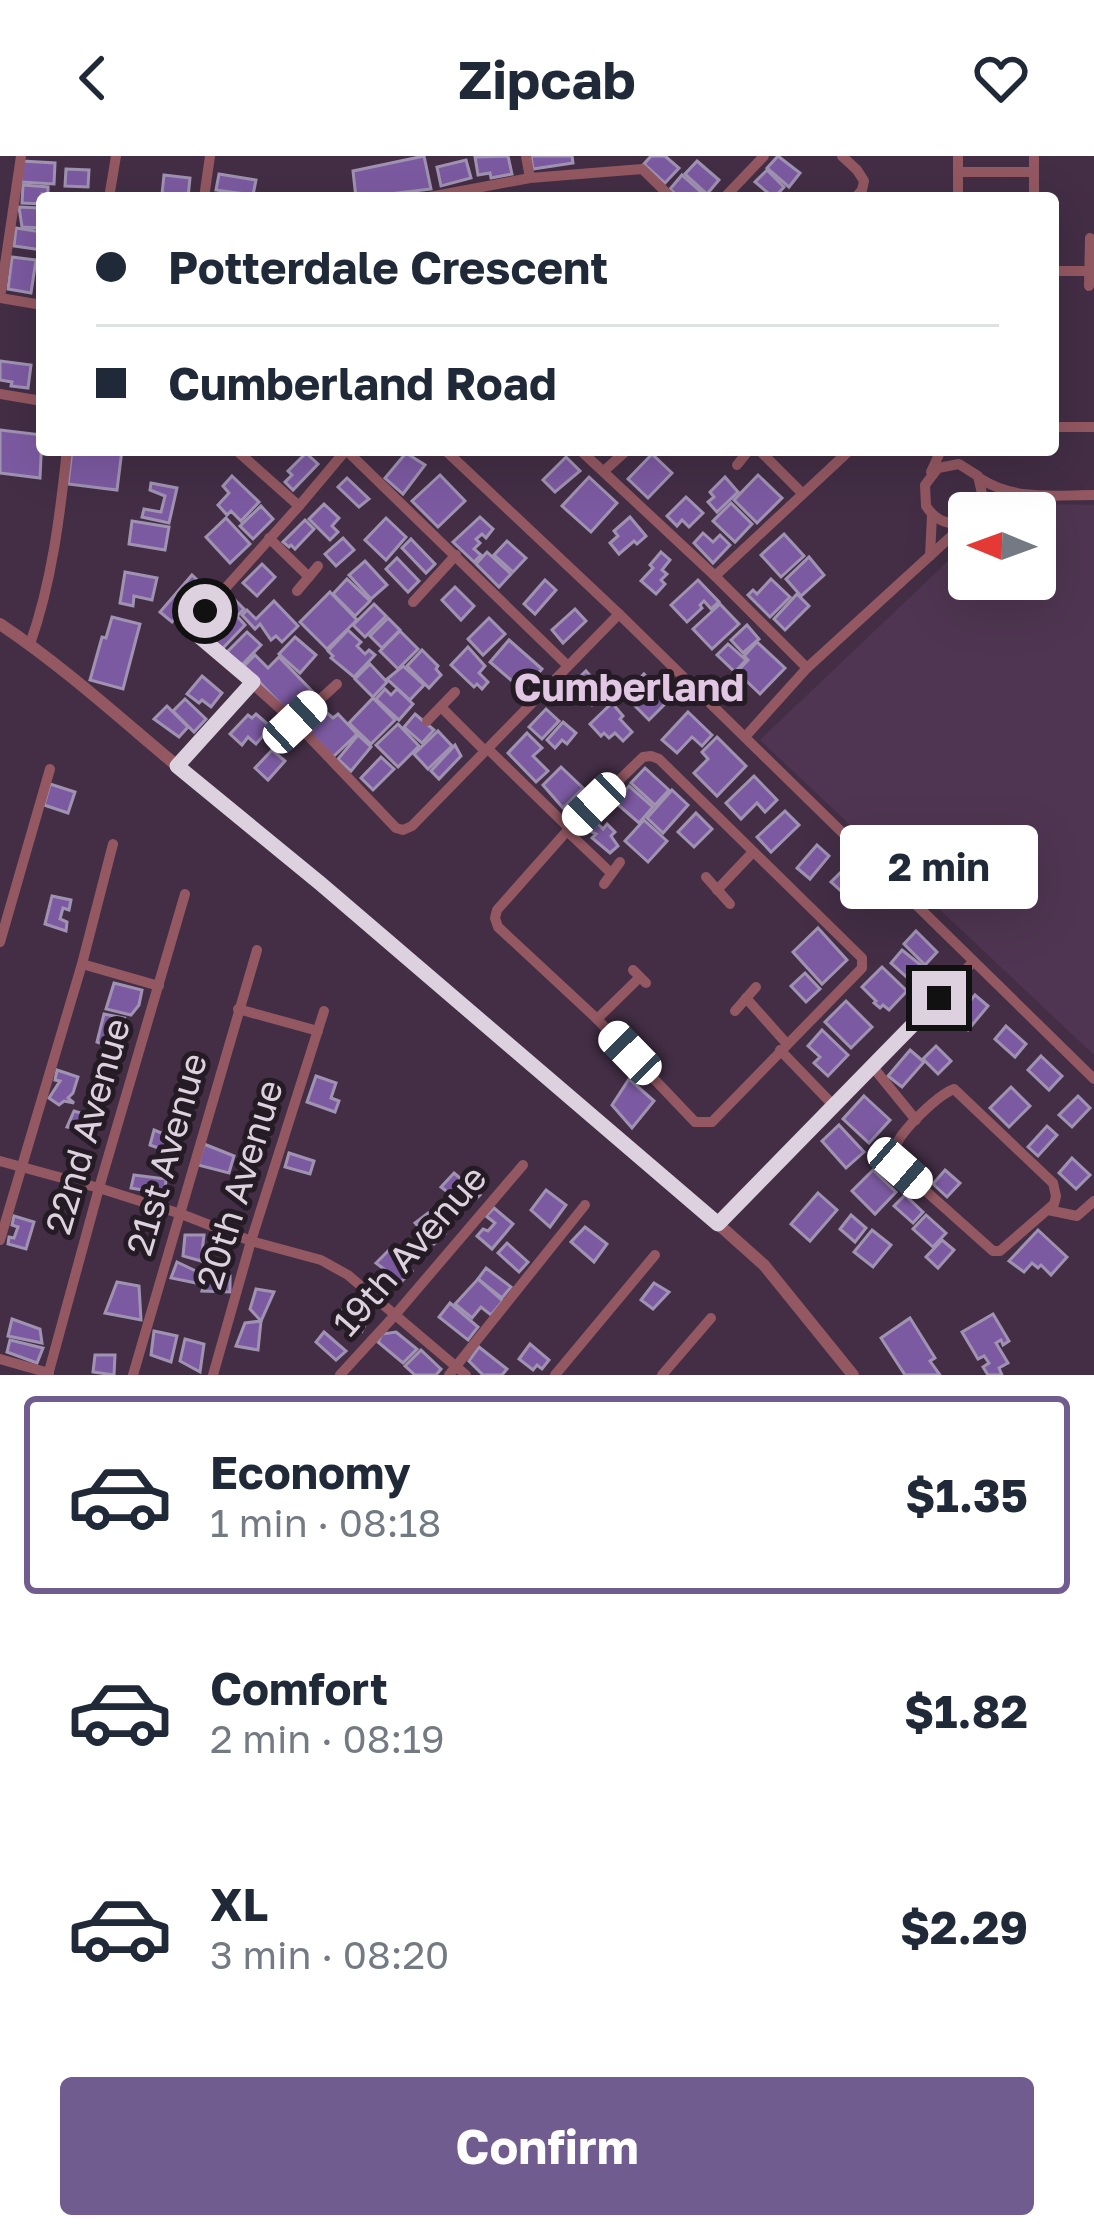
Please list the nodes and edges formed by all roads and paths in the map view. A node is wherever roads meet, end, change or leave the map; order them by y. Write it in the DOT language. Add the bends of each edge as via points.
graph roads {
  1 [pos="21,156"];
  2 [pos="116,156"];
  3 [pos="210,156"];
  4 [pos="526,156"];
  5 [pos="764,156"];
  6 [pos="842,156"];
  7 [pos="958,156"];
  8 [pos="1034,156"];
  9 [pos="958,172"];
  10 [pos="1034,172"];
  11 [pos="530,178"];
  12 [pos="110,192"];
  13 [pos="204,192"];
  14 [pos="456,192"];
  15 [pos="662,192"];
  16 [pos="730,192"];
  17 [pos="860,192"];
  18 [pos="958,192"];
  19 [pos="1034,192"];
  20 [pos="1090,238"];
  21 [pos="1059,271"];
  22 [pos="1090,271"];
  23 [pos="1089,286"];
  24 [pos="0,298"];
  25 [pos="36,303"];
  26 [pos="0,394"];
  27 [pos="36,399"];
  28 [pos="1059,427"];
  29 [pos="1094,427"];
  30 [pos="66,456"];
  31 [pos="243,456"];
  32 [pos="341,456"];
  33 [pos="352,456"];
  34 [pos="451,456"];
  35 [pos="587,456"];
  36 [pos="620,456"];
  37 [pos="744,456"];
  38 [pos="765,456"];
  39 [pos="843,456"];
  40 [pos="938,456"];
  41 [pos="963,456"];
  42 [pos="736,465"];
  43 [pos="604,471"];
  44 [pos="974,472"];
  45 [pos="929,475"];
  46 [pos="981,492"];
  47 [pos="1007,492"];
  48 [pos="802,493"];
  49 [pos="1056,495"];
  50 [pos="1094,495"];
  51 [pos="299,506"];
  52 [pos="932,515"];
  53 [pos="948,522"];
  54 [pos="269,538"];
  55 [pos="948,539"];
  56 [pos="456,555"];
  57 [pos="930,556"];
  58 [pos="318,566"];
  59 [pos="715,576"];
  60 [pos="309,577"];
  61 [pos="297,590"];
  62 [pos="413,602"];
  63 [pos="619,614"];
  64 [pos="0,624"];
  65 [pos="30,644"];
  66 [pos="567,665"];
  67 [pos="808,668"];
  68 [pos="253,682"];
  69 [pos="337,684"];
  70 [pos="455,692"];
  71 [pos="441,707"];
  72 [pos="427,721"];
  73 [pos="295,722"];
  74 [pos="745,737"];
  75 [pos="487,750"];
  76 [pos="177,766"];
  77 [pos="50,769"];
  78 [pos="568,829"];
  79 [pos="113,844"];
  80 [pos="753,852"];
  81 [pos="612,873"];
  82 [pos="706,877"];
  83 [pos="717,890"];
  84 [pos="185,894"];
  85 [pos="730,904"];
  86 [pos="0,941"];
  87 [pos="257,950"];
  88 [pos="972,963"];
  89 [pos="82,964"];
  90 [pos="640,977"];
  91 [pos="159,986"];
  92 [pos="756,987"];
  93 [pos="746,998"];
  94 [pos="238,1009"];
  95 [pos="735,1010"];
  96 [pos="324,1011"];
  97 [pos="597,1019"];
  98 [pos="319,1031"];
  99 [pos="783,1047"];
  100 [pos="872,1066"];
  101 [pos="1094,1079"];
  102 [pos="834,1106"];
  103 [pos="916,1120"];
  104 [pos="0,1161"];
  105 [pos="523,1165"];
  106 [pos="20,1166"];
  107 [pos="99,1188"];
  108 [pos="1094,1201"];
  109 [pos="585,1205"];
  110 [pos="1048,1210"];
  111 [pos="181,1214"];
  112 [pos="718,1224"];
  113 [pos="0,1240"];
  114 [pos="251,1241"];
  115 [pos="655,1255"];
  116 [pos="395,1315"];
  117 [pos="711,1318"];
  118 [pos="0,1359"];
  119 [pos="457,1372"];
  120 [pos="48,1374"];
  121 [pos="134,1375"];
  122 [pos="213,1375"];
  123 [pos="340,1375"];
  124 [pos="555,1375"];
  125 [pos="662,1375"];
  126 [pos="853,1375"];
  1 -- 24 [label="street"];
  2 -- 12 [label="street"];
  3 -- 13 [label="street"];
  4 -- 11 [label="street"];
  5 -- 16 [label="street"];
  6 -- 17 [label="street" via="864,182"];
  7 -- 9 [label="street"];
  8 -- 10 [label="street"];
  9 -- 10 [label="street"];
  9 -- 18 [label="street"];
  10 -- 19 [label="street"];
  11 -- 14 [label="street"];
  11 -- 15 [label="street" via="642,169"];
  20 -- 22 [label="street"];
  21 -- 22 [label="street"];
  22 -- 23 [label="street"];
  24 -- 25 [label="street"];
  26 -- 27 [label="street"];
  28 -- 29 [label="street"];
  30 -- 65 [label="street"];
  31 -- 51 [label="street"];
  32 -- 51 [label="street"];
  33 -- 56 [label="street"];
  34 -- 63 [label="street"];
  35 -- 43 [label="street"];
  36 -- 43 [label="street"];
  37 -- 42 [label="street"];
  38 -- 48 [label="street"];
  39 -- 48 [label="street"];
  40 -- 45 [label="street"];
  41 -- 44 [label="street"];
  43 -- 59 [label="street"];
  44 -- 45 [label="street" via="948,464"];
  44 -- 46 [label="street"];
  44 -- 47 [label="street"];
  45 -- 52 [label="street" via="923,495"];
  48 -- 59 [label="street"];
  49 -- 50 [label="street"];
  51 -- 54 [label="street"];
  52 -- 53 [label="street"];
  52 -- 57 [label="street"];
  54 -- 60 [label="street"];
  54 -- 68 [label="street" via="197,629"];
  55 -- 57 [label="street"];
  56 -- 62 [label="street"];
  56 -- 66 [label="street"];
  57 -- 67 [label="street"];
  58 -- 60 [label="street"];
  59 -- 67 [label="street"];
  60 -- 61 [label="street"];
  63 -- 66 [label="street"];
  63 -- 74 [label="street"];
  64 -- 65 [label="street"];
  65 -- 76 [label="street"];
  66 -- 75 [label="street"];
  67 -- 74 [label="street"];
  68 -- 73 [label="street"];
  68 -- 76 [label="street"];
  69 -- 73 [label="street"];
  70 -- 71 [label="street"];
  71 -- 72 [label="street"];
  71 -- 75 [label="street"];
  73 -- 75 [label="street" via="404,830"];
  74 -- 88 [label="street"];
  75 -- 78 [label="street"];
  76 -- 112 [label="street"];
  77 -- 86 [label="street"];
  78 -- 80 [label="street" via="651,756"];
  78 -- 81 [label="street"];
  78 -- 97 [label="street" via="495,918"];
  79 -- 89 [label="street"];
  80 -- 83 [label="street"];
  80 -- 99 [label="street" via="862,958 862,968"];
  82 -- 83 [label="street"];
  83 -- 85 [label="street"];
  84 -- 91 [label="street, 22nd Avenue"];
  87 -- 94 [label="street, 21st Avenue"];
  88 -- 100 [label="street"];
  88 -- 101 [label="street"];
  89 -- 91 [label="street"];
  89 -- 106 [label="street"];
  90 -- 97 [label="street"];
  91 -- 107 [label="street, 22nd Avenue"];
  92 -- 93 [label="street"];
  93 -- 95 [label="street"];
  93 -- 99 [label="street"];
  94 -- 98 [label="street"];
  94 -- 111 [label="street, 21st Avenue"];
  96 -- 98 [label="street, 20th Avenue"];
  97 -- 99 [label="street" via="695,1122 712,1122"];
  98 -- 114 [label="street, 20th Avenue"];
  99 -- 102 [label="street"];
  100 -- 102 [label="street"];
  100 -- 103 [label="street"];
  102 -- 112 [label="street"];
  103 -- 110 [label="street" via="944,1093 959,1091 1053,1183 1057,1196"];
  103 -- 110 [label="street" via="897,1143 896,1162 993,1250 1004,1250"];
  104 -- 106 [label="street"];
  105 -- 116 [label="street, 19th Avenue"];
  106 -- 107 [label="street"];
  106 -- 113 [label="street"];
  107 -- 111 [label="street"];
  107 -- 120 [label="street, 22nd Avenue"];
  108 -- 110 [label="street" via="1077,1216"];
  109 -- 119 [label="street"];
  111 -- 114 [label="street"];
  111 -- 121 [label="street, 21st Avenue"];
  112 -- 126 [label="street" via="764,1265"];
  114 -- 116 [label="street" via="320,1260"];
  114 -- 122 [label="street, 20th Avenue"];
  115 -- 124 [label="street"];
  116 -- 119 [label="street"];
  116 -- 123 [label="street, 19th Avenue"];
  117 -- 125 [label="street"];
  118 -- 120 [label="street"];
}
